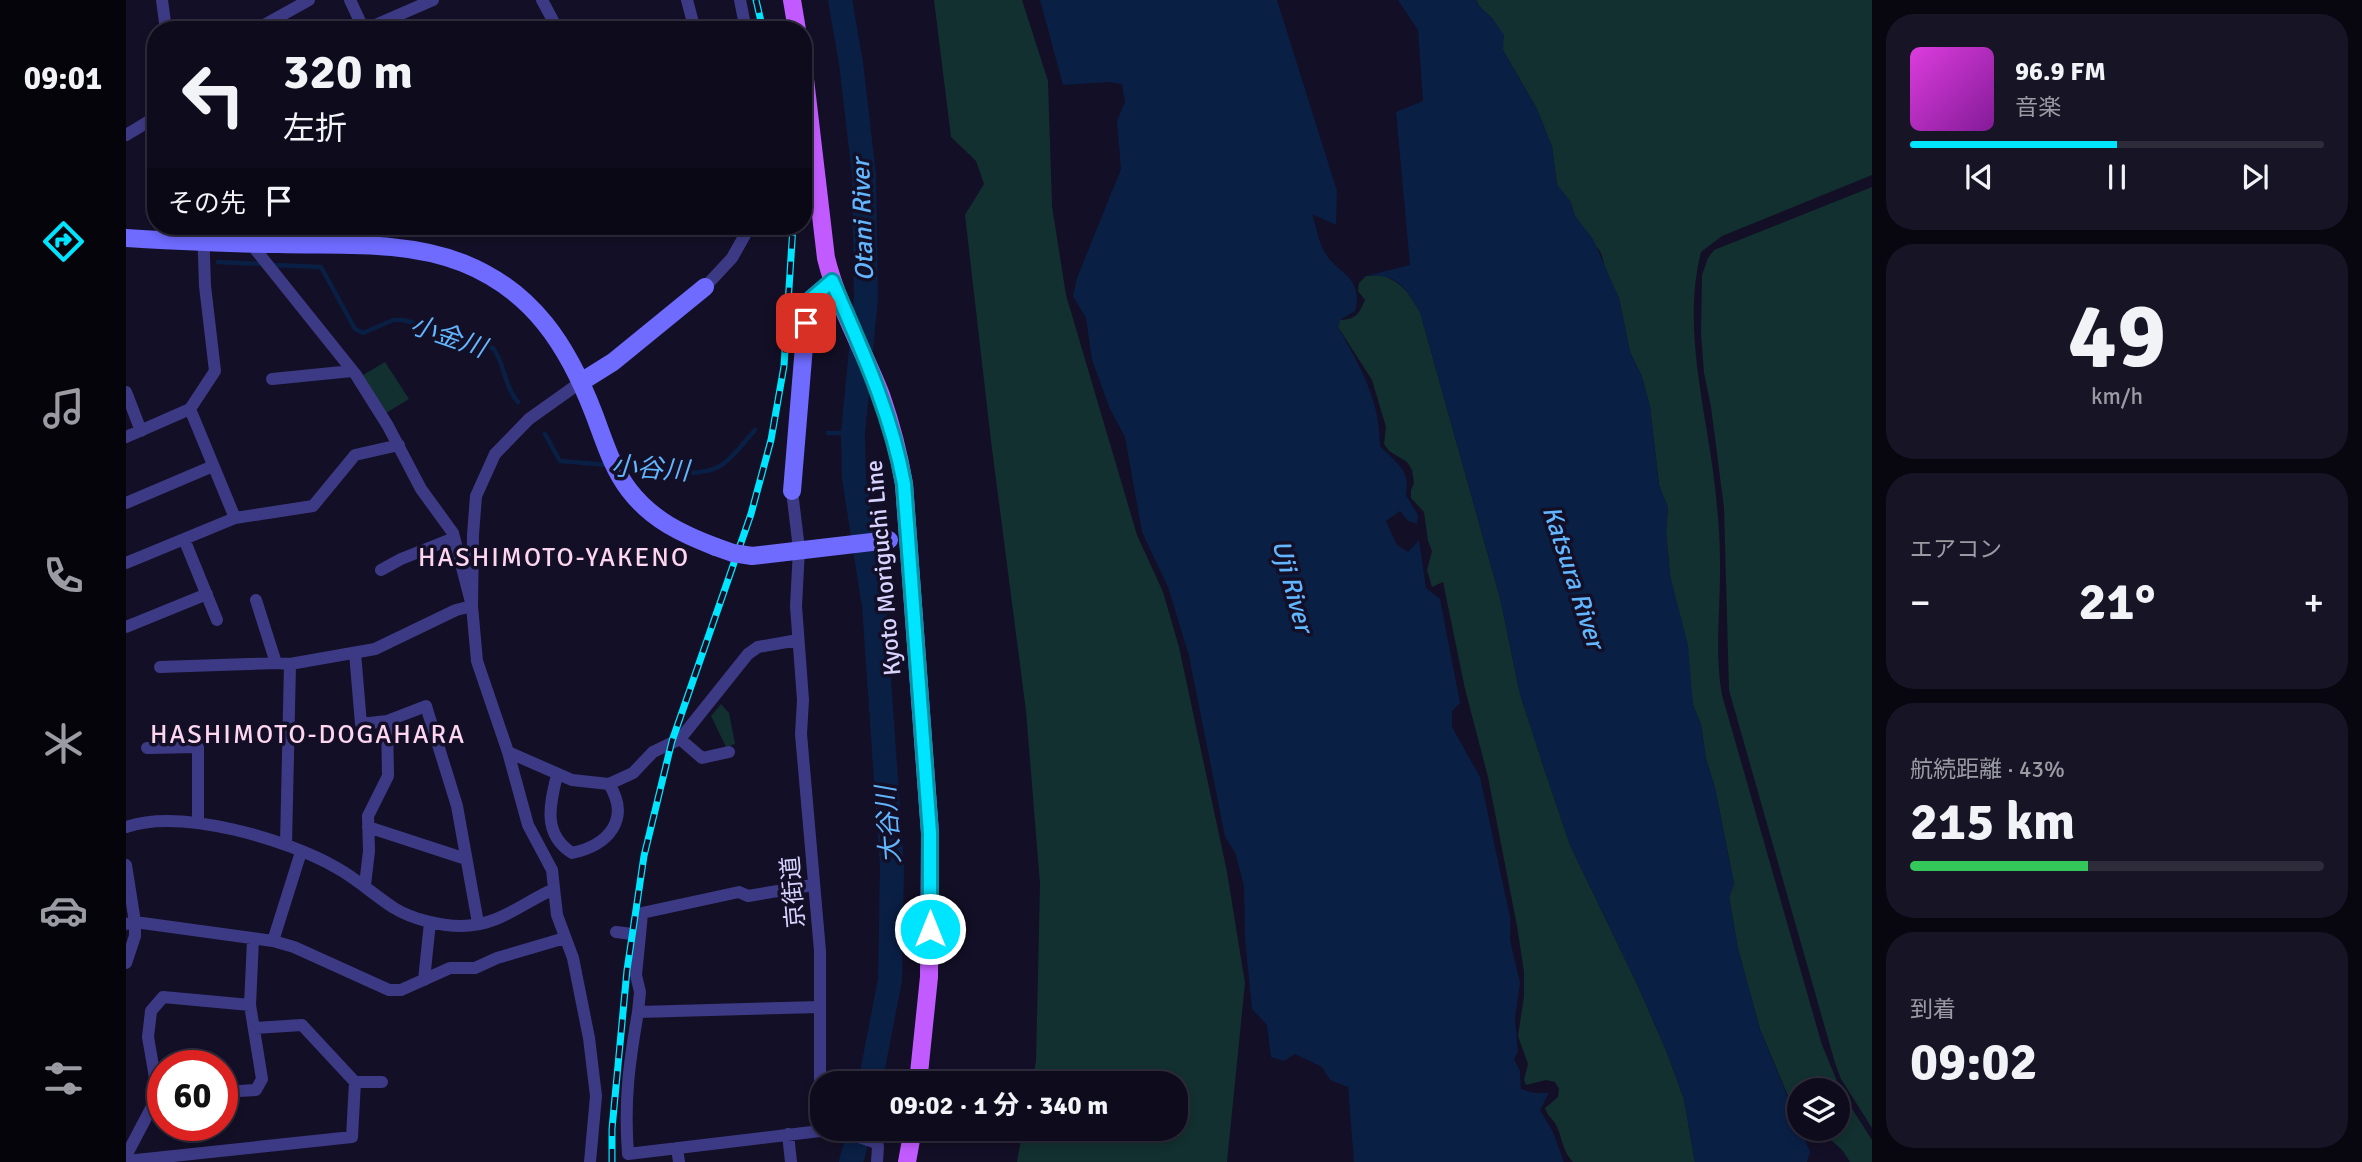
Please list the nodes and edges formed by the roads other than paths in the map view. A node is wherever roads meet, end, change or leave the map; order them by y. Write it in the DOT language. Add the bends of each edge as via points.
graph roads {
  1 [pos="162,0"];
  2 [pos="309,0"];
  3 [pos="350,0"];
  4 [pos="432,0"];
  5 [pos="542,0"];
  6 [pos="687,0"];
  7 [pos="740,0"];
  8 [pos="792,0"];
  9 [pos="165,21"];
  10 [pos="271,21"];
  11 [pos="360,21"];
  12 [pos="384,21"];
  13 [pos="553,21"];
  14 [pos="693,21"];
  15 [pos="744,21"];
  16 [pos="796,21"];
  17 [pos="147,122"];
  18 [pos="128,131"];
  19 [pos="812,139"];
  20 [pos="183,235"];
  21 [pos="202,235"];
  22 [pos="205,235"];
  23 [pos="745,235"];
  24 [pos="126,238"];
  25 [pos="256,251"];
  26 [pos="832,281"];
  27 [pos="705,287"];
  28 [pos="352,371"];
  29 [pos="272,379"];
  30 [pos="581,383"];
  31 [pos="126,392"];
  32 [pos="190,409"];
  33 [pos="141,431"];
  34 [pos="126,437"];
  35 [pos="399,446"];
  36 [pos="214,466"];
  37 [pos="792,491"];
  38 [pos="126,503"];
  39 [pos="235,518"];
  40 [pos="454,538"];
  41 [pos="898,539"];
  42 [pos="184,540"];
  43 [pos="126,563"];
  44 [pos="382,570"];
  45 [pos="207,594"];
  46 [pos="256,600"];
  47 [pos="472,606"];
  48 [pos="217,620"];
  49 [pos="126,627"];
  50 [pos="798,640"];
  51 [pos="355,653"];
  52 [pos="276,663"];
  53 [pos="290,664"];
  54 [pos="160,667"];
  55 [pos="387,721"];
  56 [pos="680,739"];
  57 [pos="147,748"];
  58 [pos="508,752"];
  59 [pos="729,752"];
  60 [pos="557,775"];
  61 [pos="609,784"];
  62 [pos="198,822"];
  63 [pos="126,827"];
  64 [pos="368,827"];
  65 [pos="286,844"];
  66 [pos="301,852"];
  67 [pos="466,859"];
  68 [pos="126,865"];
  69 [pos="365,885"];
  70 [pos="813,885"];
  71 [pos="554,890"];
  72 [pos="430,922"];
  73 [pos="131,923"];
  74 [pos="478,923"];
  75 [pos="616,932"];
  76 [pos="640,935"];
  77 [pos="565,938"];
  78 [pos="253,940"];
  79 [pos="273,941"];
  80 [pos="126,963"];
  81 [pos="424,980"];
  82 [pos="250,1005"];
  83 [pos="819,1007"];
  84 [pos="638,1012"];
  85 [pos="255,1028"];
  86 [pos="151,1050"];
  87 [pos="820,1071"];
  88 [pos="919,1071"];
  89 [pos="355,1082"];
  90 [pos="382,1082"];
  91 [pos="238,1091"];
  92 [pos="147,1119"];
  93 [pos="810,1132"];
  94 [pos="788,1134"];
  95 [pos="870,1141"];
  96 [pos="911,1141"];
  97 [pos="677,1148"];
  98 [pos="126,1159"];
  99 [pos="590,1162"];
  100 [pos="679,1162"];
  101 [pos="791,1162"];
  102 [pos="877,1162"];
  103 [pos="907,1162"];
  1 -- 9 [label="street"];
  2 -- 10 [label="street"];
  3 -- 11 [label="street"];
  4 -- 12 [label="street"];
  5 -- 13 [label="street"];
  6 -- 14 [label="street"];
  7 -- 15 [label="street"];
  8 -- 16 [label="main road"];
  17 -- 18 [label="street"];
  19 -- 26 [label="main road, Kyoto Moriguchi Line"];
  20 -- 24 [label="street"];
  21 -- 32 [label="street" via="215,370"];
  22 -- 25 [label="street"];
  23 -- 27 [label="street" via="732,258"];
  25 -- 28 [label="street"];
  25 -- 30 [label="street" via="370,246 422,250 463,263 497,280 531,308 557,338"];
  26 -- 37 [label="street" via="811,299 806,323"];
  26 -- 41 [label="main road, Kyoto Moriguchi Line" via="884,405 899,456 904,484"];
  27 -- 30 [label="street"];
  28 -- 29 [label="street"];
  28 -- 35 [label="street"];
  30 -- 41 [label="street, bridge" via="615,470 645,509 666,525 733,553 752,555"];
  30 -- 47 [label="street" via="529,419 495,454 476,496"];
  31 -- 33 [label="street"];
  32 -- 33 [label="street"];
  32 -- 36 [label="street"];
  33 -- 34 [label="street"];
  35 -- 39 [label="street" via="355,455 313,506"];
  35 -- 40 [label="street"];
  36 -- 38 [label="street"];
  36 -- 39 [label="street"];
  37 -- 50 [label="street, 京街道" via="799,549"];
  39 -- 42 [label="street"];
  40 -- 44 [label="street"];
  40 -- 47 [label="street"];
  41 -- 88 [label="main road, Kyoto Moriguchi Line" via="930,833 929,977"];
  42 -- 43 [label="street"];
  42 -- 45 [label="street"];
  45 -- 48 [label="street"];
  45 -- 49 [label="street"];
  46 -- 52 [label="street"];
  47 -- 51 [label="street" via="375,649"];
  47 -- 58 [label="street" via="477,661"];
  50 -- 56 [label="street" via="758,647 748,654"];
  50 -- 70 [label="street, 京街道"];
  51 -- 53 [label="street"];
  51 -- 55 [label="street" via="361,724"];
  52 -- 53 [label="street"];
  52 -- 54 [label="street"];
  53 -- 65 [label="street"];
  55 -- 64 [label="street" via="388,776"];
  55 -- 67 [label="street" via="426,706 457,806"];
  56 -- 59 [label="street" via="702,758"];
  56 -- 61 [label="street" via="653,752 633,773"];
  57 -- 62 [label="street" via="198,747"];
  58 -- 60 [label="street"];
  58 -- 71 [label="street" via="528,825 551,870"];
  60 -- 61 [label="street"];
  60 -- 61 [label="street" via="550,822 563,847 572,853 600,843 620,815"];
  62 -- 63 [label="street" via="144,821"];
  62 -- 65 [label="street"];
  64 -- 67 [label="street"];
  64 -- 69 [label="street"];
  65 -- 66 [label="street"];
  66 -- 69 [label="street"];
  66 -- 79 [label="street"];
  67 -- 74 [label="street"];
  68 -- 73 [label="street"];
  69 -- 72 [label="street" via="395,909"];
  70 -- 76 [label="street" via="748,895 739,892 642,913"];
  70 -- 83 [label="street, 京街道" via="820,951"];
  71 -- 74 [label="street" via="508,916"];
  71 -- 77 [label="street" via="556,915"];
  72 -- 74 [label="street"];
  72 -- 81 [label="street"];
  73 -- 78 [label="street"];
  73 -- 80 [label="street" via="135,936"];
  75 -- 76 [label="street"];
  76 -- 84 [label="street"];
  77 -- 81 [label="street" via="475,968 450,968"];
  77 -- 99 [label="street" via="589,1038 596,1096"];
  78 -- 79 [label="street"];
  78 -- 82 [label="street"];
  79 -- 81 [label="street" via="389,990"];
  82 -- 85 [label="street"];
  82 -- 86 [label="street" via="163,997 151,1011"];
  83 -- 84 [label="street"];
  83 -- 87 [label="street, 京街道"];
  84 -- 97 [label="street" via="625,1099 628,1154"];
  85 -- 89 [label="street" via="302,1025"];
  85 -- 91 [label="street" via="262,1079 256,1090"];
  89 -- 90 [label="street"];
  89 -- 98 [label="street" via="352,1137"];
  92 -- 98 [label="street"];
  93 -- 94 [label="street"];
  94 -- 97 [label="street"];
  94 -- 101 [label="street"];
  95 -- 102 [label="street" via="877,1146"];
  96 -- 103 [label="main road"];
  97 -- 100 [label="street"];
}
